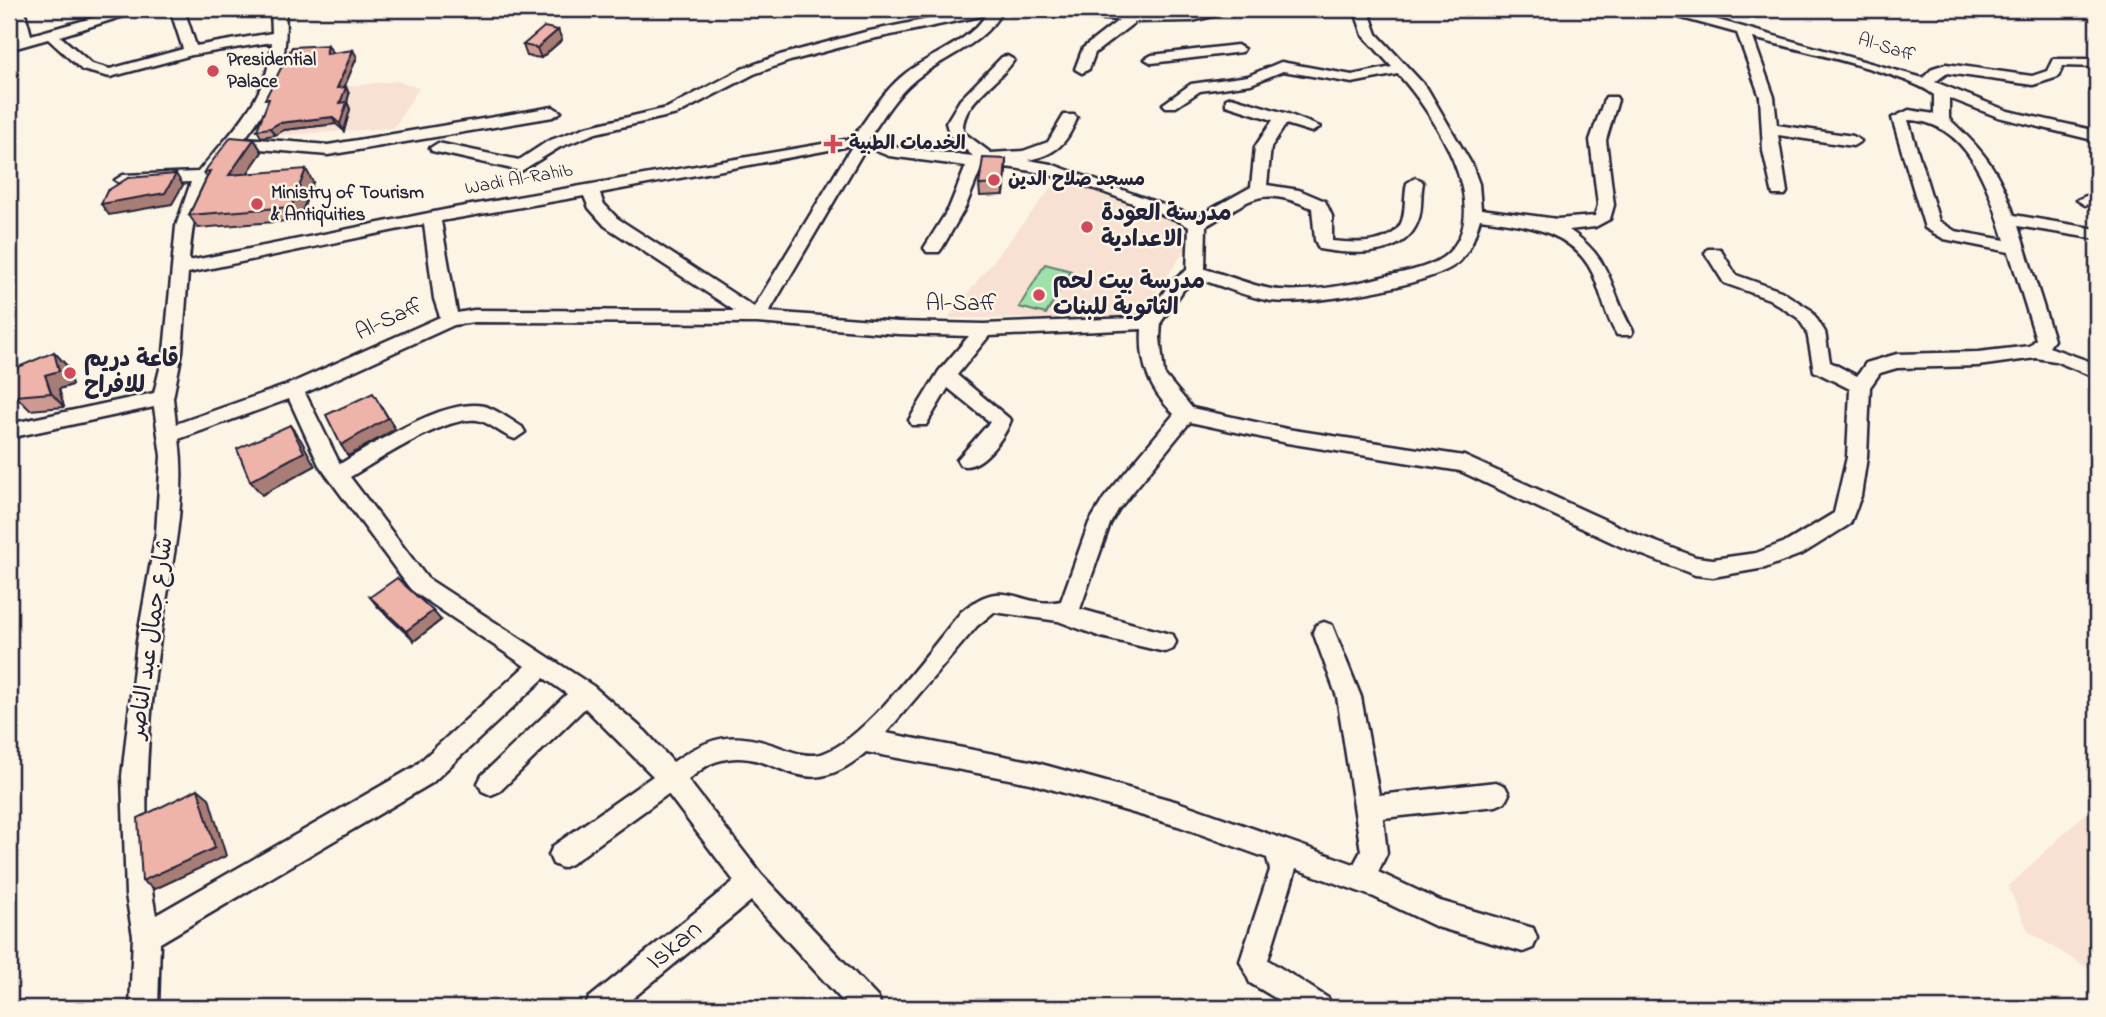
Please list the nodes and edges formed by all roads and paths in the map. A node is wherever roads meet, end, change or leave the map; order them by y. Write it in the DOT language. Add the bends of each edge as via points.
graph roads {
  1 [pos="17,9"];
  2 [pos="139,9"];
  3 [pos="177,9"];
  4 [pos="278,9"];
  5 [pos="996,9"];
  6 [pos="1027,9"];
  7 [pos="1236,9"];
  8 [pos="1361,9"];
  9 [pos="1665,9"];
  10 [pos="1131,18"];
  11 [pos="1209,27"];
  12 [pos="1743,30"];
  13 [pos="52,36"];
  14 [pos="280,36"];
  15 [pos="26,41"];
  16 [pos="9,46"];
  17 [pos="1237,50"];
  18 [pos="191,51"];
  19 [pos="1152,59"];
  20 [pos="1007,60"];
  21 [pos="2097,63"];
  22 [pos="1082,69"];
  23 [pos="1403,69"];
  24 [pos="1935,97"];
  25 [pos="1611,100"];
  26 [pos="1231,102"];
  27 [pos="1171,104"];
  28 [pos="553,112"];
  29 [pos="1283,117"];
  30 [pos="1069,118"];
  31 [pos="1312,127"];
  32 [pos="1770,130"];
  33 [pos="2097,136"];
  34 [pos="1853,141"];
  35 [pos="234,142"];
  36 [pos="858,142"];
  37 [pos="438,148"];
  38 [pos="976,161"];
  39 [pos="1000,161"];
  40 [pos="521,166"];
  41 [pos="204,177"];
  42 [pos="123,180"];
  43 [pos="1415,183"];
  44 [pos="1259,188"];
  45 [pos="590,189"];
  46 [pos="1779,192"];
  47 [pos="531,198"];
  48 [pos="1473,213"];
  49 [pos="432,218"];
  50 [pos="2008,219"];
  51 [pos="1540,221"];
  52 [pos="1197,224"];
  53 [pos="2097,234"];
  54 [pos="933,248"];
  55 [pos="2017,248"];
  56 [pos="1714,253"];
  57 [pos="190,267"];
  58 [pos="1196,272"];
  59 [pos="757,317"];
  60 [pos="450,320"];
  61 [pos="1152,321"];
  62 [pos="984,330"];
  63 [pos="1624,331"];
  64 [pos="2040,346"];
  65 [pos="2097,371"];
  66 [pos="946,376"];
  67 [pos="1860,386"];
  68 [pos="294,390"];
  69 [pos="163,398"];
  70 [pos="1186,414"];
  71 [pos="919,420"];
  72 [pos="9,431"];
  73 [pos="515,432"];
  74 [pos="170,434"];
  75 [pos="967,460"];
  76 [pos="337,475"];
  77 [pos="1061,612"];
  78 [pos="1324,632"];
  79 [pos="1166,642"];
  80 [pos="543,664"];
  81 [pos="585,693"];
  82 [pos="864,740"];
  83 [pos="671,778"];
  84 [pos="491,783"];
  85 [pos="1496,794"];
  86 [pos="1369,808"];
  87 [pos="1278,850"];
  88 [pos="1374,853"];
  89 [pos="562,855"];
  90 [pos="1360,879"];
  91 [pos="752,883"];
  92 [pos="1390,891"];
  93 [pos="147,936"];
  94 [pos="1523,938"];
  95 [pos="144,1008"];
  96 [pos="599,1008"];
  97 [pos="868,1008"];
  98 [pos="1318,1008"];
  1 -- 15 [label="street"];
  2 -- 13 [label="street"];
  3 -- 18 [label="street"];
  4 -- 14 [label="street, شارع جمال عبد الناصر"];
  5 -- 36 [label="street" via="975,35 901,86"];
  5 -- 40 [label="street" via="785,58 749,71 672,111 591,130 554,144"];
  6 -- 10 [label="street"];
  7 -- 11 [label="street"];
  8 -- 23 [label="street" via="1370,35"];
  9 -- 12 [label="street, Al-Saff"];
  10 -- 11 [label="street"];
  10 -- 22 [label="street" via="1088,51"];
  11 -- 17 [label="street"];
  11 -- 19 [label="street"];
  12 -- 24 [label="street, Al-Saff"];
  12 -- 32 [label="street" via="1768,97"];
  13 -- 15 [label="street"];
  13 -- 18 [label="street" via="87,67 110,73"];
  14 -- 18 [label="street"];
  14 -- 35 [label="street, شارع جمال عبد الناصر" via="275,77 258,111"];
  15 -- 16 [label="street"];
  20 -- 39 [label="street" via="1002,72 980,86 953,126 976,152"];
  21 -- 24 [label="street" via="2058,62 2053,74 2033,81 1946,68 1938,71"];
  23 -- 27 [label="street" via="1352,79 1281,66 1251,80 1195,88"];
  23 -- 48 [label="street" via="1441,121 1464,165"];
  24 -- 33 [label="street" via="1968,99 2003,114"];
  24 -- 50 [label="street" via="1986,164"];
  24 -- 55 [label="street" via="1900,118 1931,225 1950,235"];
  25 -- 51 [label="street" via="1599,129 1597,149 1606,213 1593,224"];
  26 -- 29 [label="street"];
  28 -- 35 [label="street" via="328,150"];
  29 -- 31 [label="street"];
  29 -- 44 [label="street" via="1263,147"];
  30 -- 39 [label="street" via="1050,151"];
  32 -- 34 [label="street"];
  32 -- 46 [label="street"];
  35 -- 41 [label="street, شارع جمال عبد الناصر"];
  36 -- 38 [label="street" via="911,156"];
  36 -- 45 [label="street, Wadi Al-Rahib"];
  36 -- 59 [label="street"];
  37 -- 40 [label="street"];
  38 -- 39 [label="street"];
  38 -- 54 [label="street" via="957,208"];
  39 -- 52 [label="street" via="1045,166"];
  40 -- 47 [label="street" via="530,180"];
  41 -- 42 [label="street"];
  41 -- 57 [label="street, شارع جمال عبد الناصر" via="186,213"];
  43 -- 44 [label="street" via="1405,231 1368,246 1325,245 1325,220 1319,205"];
  44 -- 52 [label="street"];
  45 -- 47 [label="street, Wadi Al-Rahib"];
  45 -- 59 [label="street" via="592,200 611,222"];
  47 -- 49 [label="street, Wadi Al-Rahib"];
  48 -- 51 [label="street"];
  48 -- 58 [label="street" via="1464,244 1441,267 1368,287 1284,296"];
  49 -- 57 [label="street, Wadi Al-Rahib"];
  49 -- 60 [label="street"];
  50 -- 53 [label="street"];
  50 -- 55 [label="street"];
  51 -- 63 [label="street" via="1570,238 1597,266 1613,315"];
  52 -- 58 [label="street"];
  55 -- 64 [label="street"];
  56 -- 67 [label="street" via="1730,279 1774,295 1805,314 1816,332 1821,366"];
  57 -- 69 [label="street, شارع جمال عبد الناصر"];
  58 -- 61 [label="street" via="1178,285"];
  59 -- 60 [label="street, Al-Saff" via="474,316"];
  59 -- 62 [label="street, Al-Saff"];
  60 -- 68 [label="street, Al-Saff"];
  61 -- 62 [label="street, Al-Saff"];
  61 -- 70 [label="street" via="1150,367 1160,390"];
  62 -- 66 [label="street"];
  64 -- 65 [label="street"];
  64 -- 67 [label="street" via="1978,359 1897,361 1873,368"];
  66 -- 71 [label="street"];
  66 -- 75 [label="street" via="1001,420 997,431"];
  67 -- 70 [label="street" via="1857,457 1843,518 1796,547 1757,562 1713,568 1695,566 1630,541 1464,464 1287,436"];
  68 -- 74 [label="street, Al-Saff"];
  68 -- 76 [label="street"];
  69 -- 72 [label="street"];
  69 -- 74 [label="street, شارع جمال عبد الناصر"];
  70 -- 77 [label="street" via="1111,504 1077,592 1070,607"];
  73 -- 76 [label="street" via="481,413 467,412 432,425"];
  74 -- 93 [label="street, شارع جمال عبد الناصر" via="167,533 148,641 134,776 139,895"];
  76 -- 80 [label="street" via="419,584"];
  77 -- 79 [label="street"];
  77 -- 82 [label="street" via="1006,602 989,604 968,619"];
  78 -- 86 [label="street" via="1349,697"];
  80 -- 81 [label="street"];
  80 -- 93 [label="street" via="423,775"];
  81 -- 83 [label="street"];
  81 -- 84 [label="street"];
  82 -- 83 [label="street" via="838,760 813,768 749,748 706,752"];
  82 -- 87 [label="street" via="1030,772 1178,814"];
  83 -- 89 [label="street"];
  83 -- 91 [label="street"];
  85 -- 86 [label="street"];
  86 -- 88 [label="street"];
  87 -- 90 [label="street"];
  87 -- 98 [label="street" via="1283,870 1254,961 1260,973"];
  88 -- 90 [label="street"];
  88 -- 92 [label="street"];
  90 -- 92 [label="street"];
  91 -- 96 [label="street, Iskan"];
  91 -- 97 [label="street"];
  92 -- 94 [label="street" via="1437,914"];
  93 -- 95 [label="street, شارع جمال عبد الناصر"];
}
